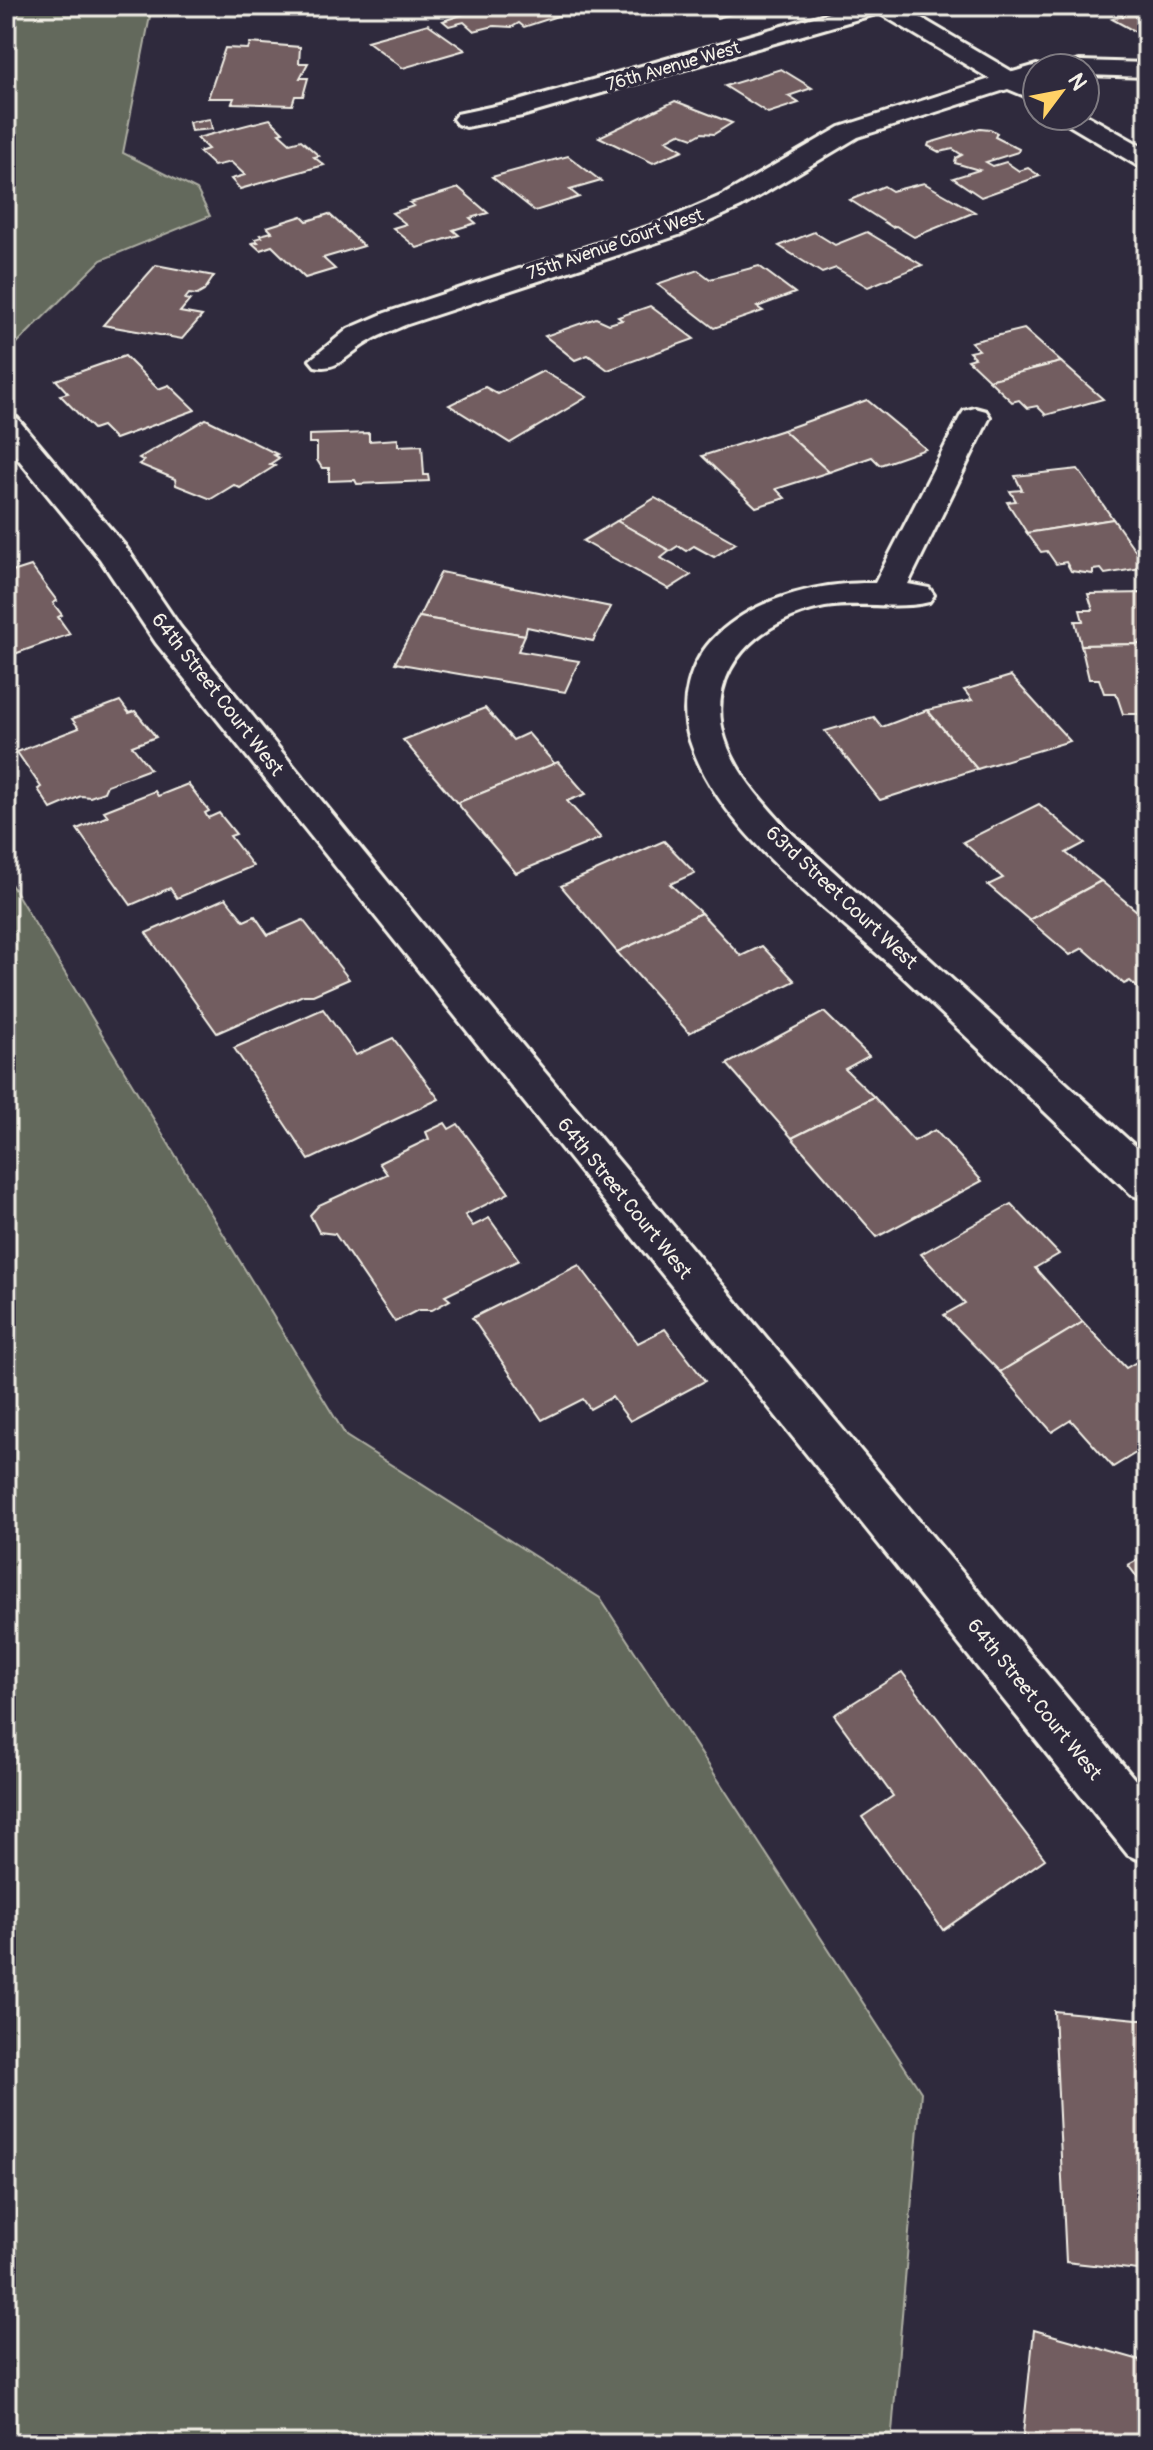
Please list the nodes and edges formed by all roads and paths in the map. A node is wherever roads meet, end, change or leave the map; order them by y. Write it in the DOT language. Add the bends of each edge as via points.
graph roads {
  1 [pos="882,6"];
  2 [pos="1101,69"];
  3 [pos="1147,70"];
  4 [pos="1021,76"];
  5 [pos="1008,80"];
  6 [pos="1021,87"];
  7 [pos="466,119"];
  8 [pos="1099,132"];
  9 [pos="1147,160"];
  10 [pos="325,360"];
  11 [pos="975,417"];
  12 [pos="6,424"];
  13 [pos="1147,1183"];
  14 [pos="1147,1836"];
  1 -- 5 [label="street"];
  1 -- 7 [label="street, 76th Avenue West"];
  2 -- 3 [label="street"];
  4 -- 5 [label="street, 75th Avenue Court West"];
  5 -- 6 [label="street"];
  5 -- 10 [label="street, 75th Avenue Court West" via="871,123 700,216 395,319 358,335"];
  8 -- 9 [label="street"];
  11 -- 13 [label="street, 63rd Street Court West" via="902,593 824,596 748,627 708,671 704,730 725,776 780,844"];
  12 -- 14 [label="street, 64th Street Court West" via="113,553 168,635 419,947"];
}
